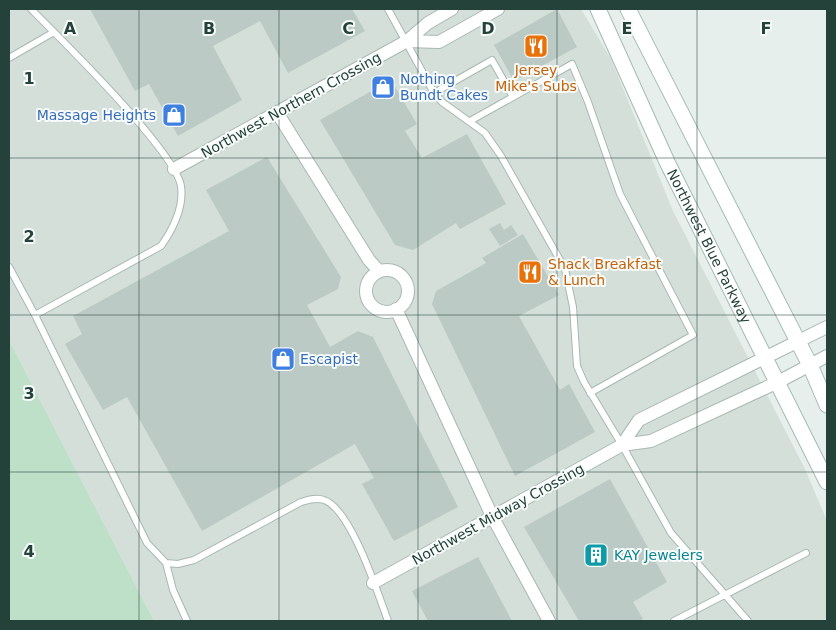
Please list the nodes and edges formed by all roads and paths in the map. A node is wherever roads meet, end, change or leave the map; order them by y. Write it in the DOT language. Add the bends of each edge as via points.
graph roads {
  1 [pos="31,9"];
  2 [pos="388,9"];
  3 [pos="452,9"];
  4 [pos="498,9"];
  5 [pos="598,9"];
  6 [pos="628,9"];
  7 [pos="54,32"];
  8 [pos="408,41"];
  9 [pos="9,58"];
  10 [pos="434,93"];
  11 [pos="513,97"];
  12 [pos="278,114"];
  13 [pos="470,121"];
  14 [pos="174,169"];
  15 [pos="9,267"];
  16 [pos="379,271"];
  17 [pos="396,309"];
  18 [pos="35,315"];
  19 [pos="827,327"];
  20 [pos="797,342"];
  21 [pos="827,356"];
  22 [pos="765,357"];
  23 [pos="810,365"];
  24 [pos="778,382"];
  25 [pos="590,393"];
  26 [pos="827,405"];
  27 [pos="622,445"];
  28 [pos="827,482"];
  29 [pos="492,516"];
  30 [pos="806,553"];
  31 [pos="166,563"];
  32 [pos="373,583"];
  33 [pos="724,594"];
  34 [pos="187,621"];
  35 [pos="388,621"];
  36 [pos="549,621"];
  37 [pos="674,621"];
  38 [pos="748,621"];
  1 -- 7 [label="lane"];
  2 -- 8 [label="lane"];
  3 -- 8 [label="street, Northwest Northern Crossing" via="428,22"];
  4 -- 8 [label="street" via="439,42"];
  5 -- 22 [label="street, Northwest Blue Parkway" via="668,164"];
  6 -- 20 [label="street"];
  7 -- 9 [label="lane"];
  7 -- 14 [label="lane" via="145,130"];
  8 -- 10 [label="lane"];
  8 -- 12 [label="street, Northwest Northern Crossing"];
  10 -- 11 [label="lane" via="492,60"];
  10 -- 13 [label="lane"];
  11 -- 13 [label="lane"];
  11 -- 25 [label="lane" via="572,64 620,194 693,335"];
  12 -- 14 [label="street, Northwest Northern Crossing"];
  12 -- 16 [label="street"];
  13 -- 25 [label="lane" via="502,156 564,269 573,307 577,366"];
  14 -- 18 [label="lane" via="182,198 169,235 160,246"];
  15 -- 18 [label="lane"];
  16 -- 17 [label="street" via="399,274 407,285 406,299"];
  16 -- 17 [label="street" via="366,286 368,299 377,309"];
  17 -- 29 [label="street"];
  18 -- 31 [label="lane" via="147,543"];
  19 -- 20 [label="street, Northwest Midway Crossing"];
  20 -- 22 [label="street, Northwest Midway Crossing"];
  20 -- 23 [label="street"];
  21 -- 23 [label="street, Northwest Midway Crossing"];
  22 -- 24 [label="street, Northwest Blue Parkway"];
  22 -- 27 [label="street, Northwest Midway Crossing" via="640,420"];
  23 -- 24 [label="street, Northwest Midway Crossing"];
  23 -- 26 [label="street"];
  24 -- 27 [label="street, Northwest Midway Crossing" via="651,441"];
  24 -- 28 [label="street, Northwest Blue Parkway"];
  25 -- 27 [label="lane"];
  27 -- 29 [label="street, Northwest Midway Crossing"];
  27 -- 33 [label="lane" via="671,533"];
  29 -- 32 [label="street, Northwest Midway Crossing"];
  29 -- 36 [label="street"];
  30 -- 33 [label="lane"];
  31 -- 32 [label="lane" via="194,560 301,502 323,500 343,515"];
  31 -- 34 [label="lane" via="172,590"];
  32 -- 35 [label="lane"];
  33 -- 37 [label="lane"];
  33 -- 38 [label="lane"];
}
